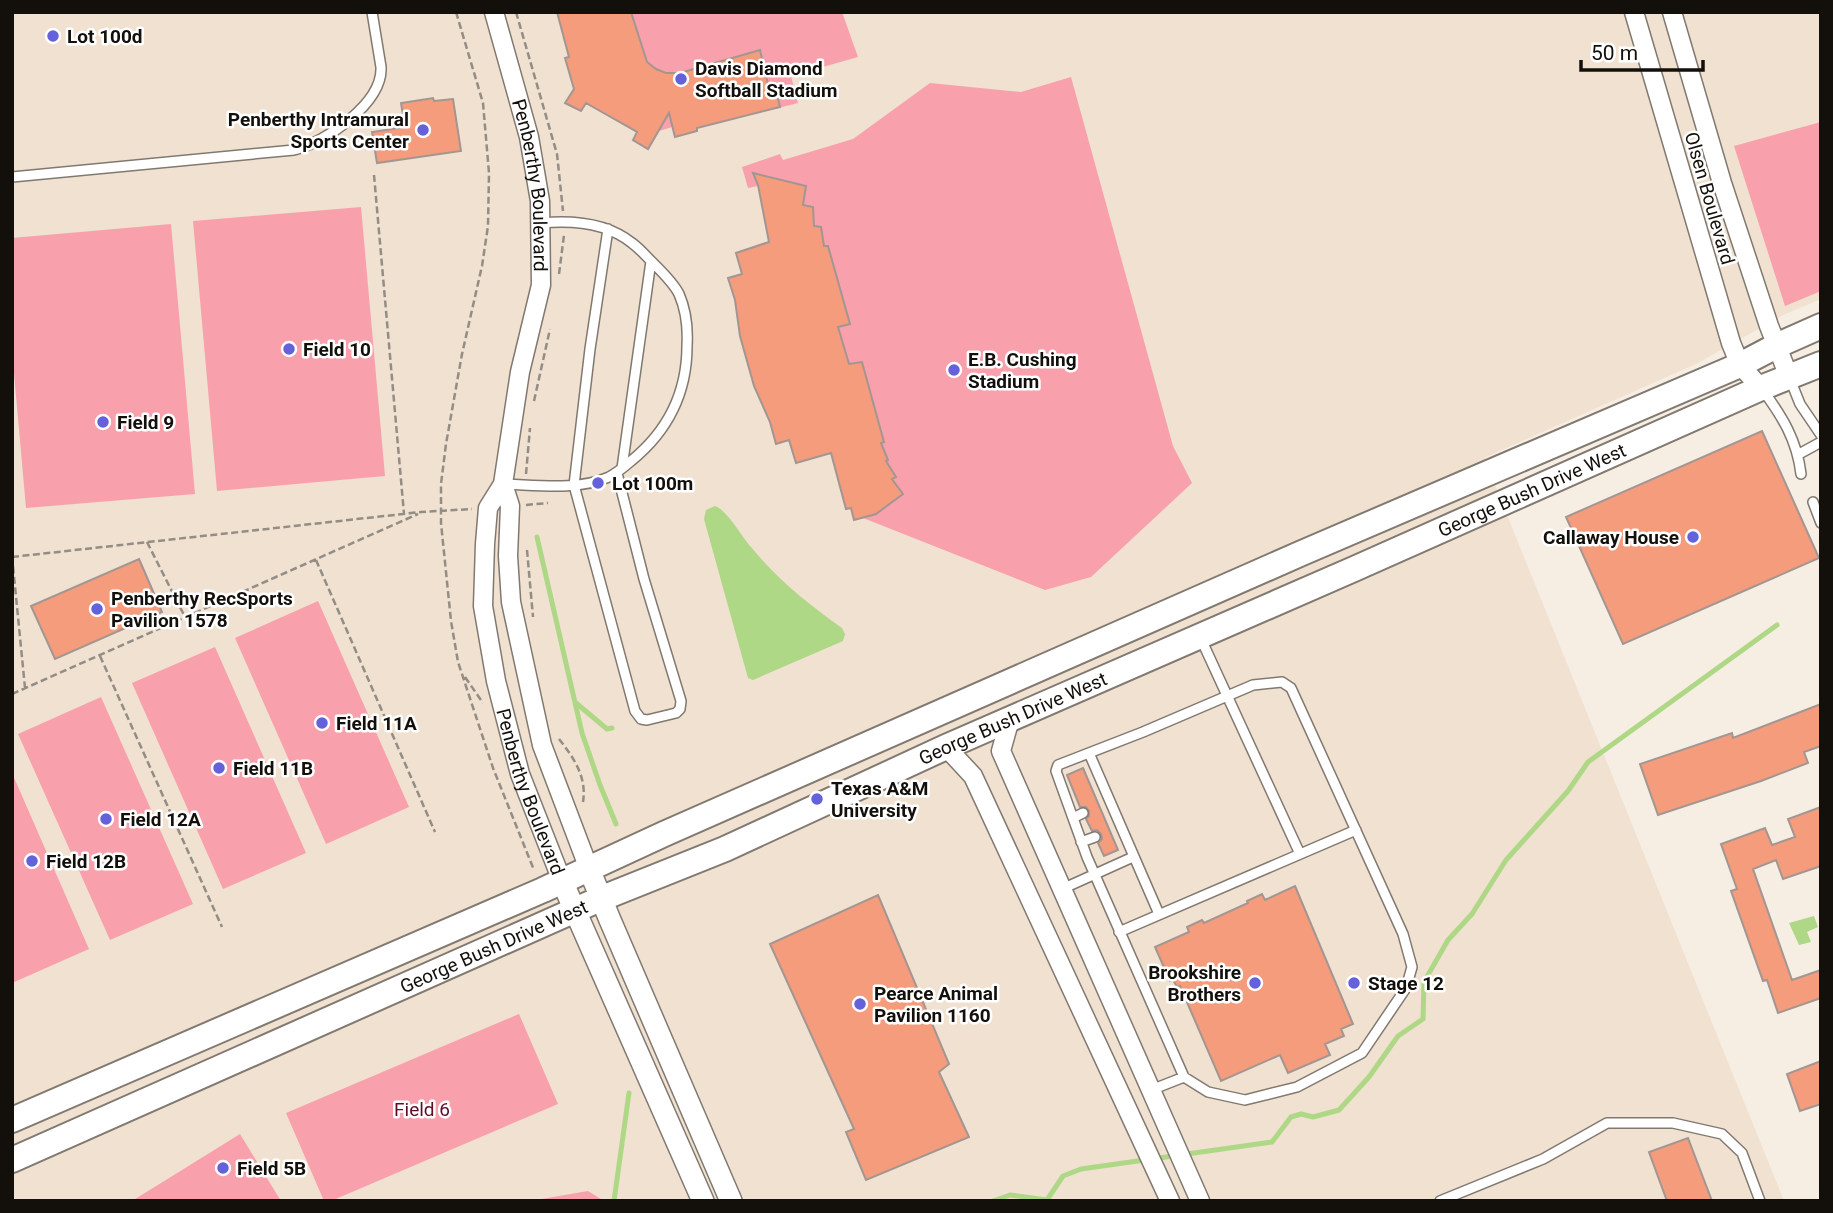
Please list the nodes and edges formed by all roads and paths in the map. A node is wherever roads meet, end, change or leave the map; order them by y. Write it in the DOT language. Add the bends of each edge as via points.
graph roads {
  1 [pos="372,12"];
  2 [pos="456,12"];
  3 [pos="494,12"];
  4 [pos="516,12"];
  5 [pos="1634,12"];
  6 [pos="1672,12"];
  7 [pos="374,175"];
  8 [pos="12,177"];
  9 [pos="563,220"];
  10 [pos="541,223"];
  11 [pos="608,229"];
  12 [pos="651,261"];
  13 [pos="559,277"];
  14 [pos="550,326"];
  15 [pos="1821,326"];
  16 [pos="1776,346"];
  17 [pos="1821,364"];
  18 [pos="1740,365"];
  19 [pos="1789,377"];
  20 [pos="1761,388"];
  21 [pos="534,401"];
  22 [pos="530,426"];
  23 [pos="1821,435"];
  24 [pos="1821,442"];
  25 [pos="1799,454"];
  26 [pos="527,462"];
  27 [pos="620,470"];
  28 [pos="1801,474"];
  29 [pos="503,484"];
  30 [pos="574,485"];
  31 [pos="525,498"];
  32 [pos="1813,502"];
  33 [pos="548,503"];
  34 [pos="519,505"];
  35 [pos="524,505"];
  36 [pos="474,509"];
  37 [pos="440,511"];
  38 [pos="421,512"];
  39 [pos="404,514"];
  40 [pos="1821,523"];
  41 [pos="147,542"];
  42 [pos="526,542"];
  43 [pos="1302,553"];
  44 [pos="12,557"];
  45 [pos="316,559"];
  46 [pos="186,618"];
  47 [pos="533,618"];
  48 [pos="1200,636"];
  49 [pos="100,656"];
  50 [pos="25,688"];
  51 [pos="12,694"];
  52 [pos="1227,696"];
  53 [pos="1010,719"];
  54 [pos="555,733"];
  55 [pos="946,747"];
  56 [pos="1089,753"];
  57 [pos="1100,779"];
  58 [pos="1090,784"];
  59 [pos="1109,801"];
  60 [pos="582,806"];
  61 [pos="1099,806"];
  62 [pos="1083,813"];
  63 [pos="1073,818"];
  64 [pos="1120,826"];
  65 [pos="1356,830"];
  66 [pos="1110,831"];
  67 [pos="435,832"];
  68 [pos="1095,837"];
  69 [pos="1081,842"];
  70 [pos="1300,854"];
  71 [pos="1133,858"];
  72 [pos="589,869"];
  73 [pos="534,870"];
  74 [pos="1094,874"];
  75 [pos="562,881"];
  76 [pos="1062,889"];
  77 [pos="600,899"];
  78 [pos="1032,903"];
  79 [pos="575,910"];
  80 [pos="1159,914"];
  81 [pos="222,927"];
  82 [pos="1119,932"];
  83 [pos="1184,1077"];
  84 [pos="1151,1090"];
  85 [pos="12,1120"];
  86 [pos="12,1160"];
  87 [pos="703,1201"];
  88 [pos="730,1201"];
  89 [pos="1170,1201"];
  90 [pos="1200,1201"];
  91 [pos="1440,1201"];
  92 [pos="1760,1201"];
  1 -- 8 [label="lane" via="382,75 378,88 350,118 306,148"];
  2 -- 37 [label="path" via="483,103 488,226 446,444"];
  3 -- 10 [label="street, Penberthy Boulevard" via="529,137"];
  4 -- 9 [label="path" via="556,154"];
  5 -- 18 [label="street, Olsen Boulevard"];
  6 -- 16 [label="street, Olsen Boulevard"];
  7 -- 39 [label="path"];
  9 -- 10 [label="lane"];
  9 -- 11 [label="lane"];
  9 -- 13 [label="path"];
  10 -- 29 [label="street, Penberthy Boulevard" via="541,285 520,372"];
  11 -- 12 [label="lane"];
  11 -- 30 [label="lane"];
  12 -- 27 [label="lane"];
  12 -- 27 [label="lane" via="678,293 688,327 687,367 665,426 648,448"];
  14 -- 21 [label="path"];
  15 -- 16 [label="main road, George Bush Drive West"];
  16 -- 18 [label="main road, George Bush Drive West"];
  16 -- 19 [label="street, Olsen Boulevard"];
  17 -- 19 [label="main road, George Bush Drive West"];
  18 -- 20 [label="street, Olsen Boulevard"];
  18 -- 43 [label="main road, George Bush Drive West"];
  19 -- 20 [label="main road, George Bush Drive West"];
  19 -- 23 [label="lane"];
  20 -- 25 [label="lane" via="1778,410"];
  20 -- 48 [label="main road, George Bush Drive West"];
  22 -- 26 [label="path"];
  24 -- 25 [label="lane"];
  25 -- 28 [label="lane"];
  27 -- 30 [label="lane"];
  27 -- 30 [label="lane" via="644,579 681,701 673,715 645,720 635,711"];
  29 -- 30 [label="lane"];
  29 -- 72 [label="street, Penberthy Boulevard" via="510,506 511,602 542,745"];
  29 -- 75 [label="street, Penberthy Boulevard" via="488,508 484,606 496,681 520,774"];
  31 -- 35 [label="path"];
  32 -- 40 [label="lane"];
  33 -- 35 [label="path"];
  34 -- 35 [label="path"];
  36 -- 37 [label="path"];
  37 -- 38 [label="path"];
  37 -- 73 [label="path" via="458,662 493,768"];
  38 -- 39 [label="path"];
  38 -- 45 [label="path"];
  39 -- 41 [label="path"];
  41 -- 44 [label="path"];
  41 -- 46 [label="path"];
  42 -- 47 [label="path"];
  43 -- 48 [label="main road" via="1279,585 1200,621"];
  43 -- 72 [label="main road, George Bush Drive West"];
  44 -- 50 [label="path"];
  45 -- 46 [label="path"];
  45 -- 67 [label="path"];
  46 -- 49 [label="path"];
  48 -- 52 [label="lane"];
  48 -- 53 [label="main road, George Bush Drive West"];
  49 -- 50 [label="path"];
  49 -- 81 [label="path"];
  50 -- 51 [label="path"];
  52 -- 56 [label="lane"];
  52 -- 65 [label="lane" via="1268,682 1282,682 1291,688"];
  52 -- 70 [label="lane"];
  53 -- 55 [label="main road, George Bush Drive West"];
  53 -- 76 [label="street" via="1001,751"];
  54 -- 60 [label="path" via="579,770 584,785"];
  55 -- 77 [label="main road, George Bush Drive West" via="725,849"];
  55 -- 78 [label="street" via="973,776"];
  56 -- 57 [label="lane"];
  56 -- 63 [label="lane" via="1058,765 1056,771 1069,792"];
  57 -- 58 [label="lane"];
  57 -- 59 [label="lane"];
  59 -- 61 [label="lane"];
  59 -- 64 [label="lane"];
  62 -- 63 [label="lane"];
  63 -- 69 [label="lane"];
  64 -- 66 [label="lane"];
  64 -- 71 [label="lane"];
  65 -- 70 [label="lane"];
  65 -- 83 [label="lane" via="1403,934 1412,967 1406,988 1362,1054 1297,1087 1245,1100 1208,1092"];
  68 -- 69 [label="lane"];
  69 -- 74 [label="lane"];
  70 -- 80 [label="lane"];
  71 -- 74 [label="lane"];
  71 -- 80 [label="lane"];
  72 -- 75 [label="main road, George Bush Drive West"];
  72 -- 77 [label="street, Penberthy Boulevard"];
  74 -- 76 [label="lane"];
  74 -- 82 [label="lane"];
  75 -- 79 [label="street, Penberthy Boulevard"];
  75 -- 85 [label="main road, George Bush Drive West"];
  76 -- 78 [label="street"];
  76 -- 84 [label="street"];
  77 -- 79 [label="main road, George Bush Drive West"];
  77 -- 88 [label="street, Penberthy Boulevard"];
  78 -- 89 [label="street"];
  79 -- 86 [label="main road, George Bush Drive West"];
  79 -- 87 [label="street, Penberthy Boulevard"];
  80 -- 82 [label="lane"];
  82 -- 83 [label="lane"];
  83 -- 84 [label="lane"];
  84 -- 90 [label="street"];
  91 -- 92 [label="lane" via="1543,1158 1606,1123 1673,1123 1722,1134 1742,1153"];
}
